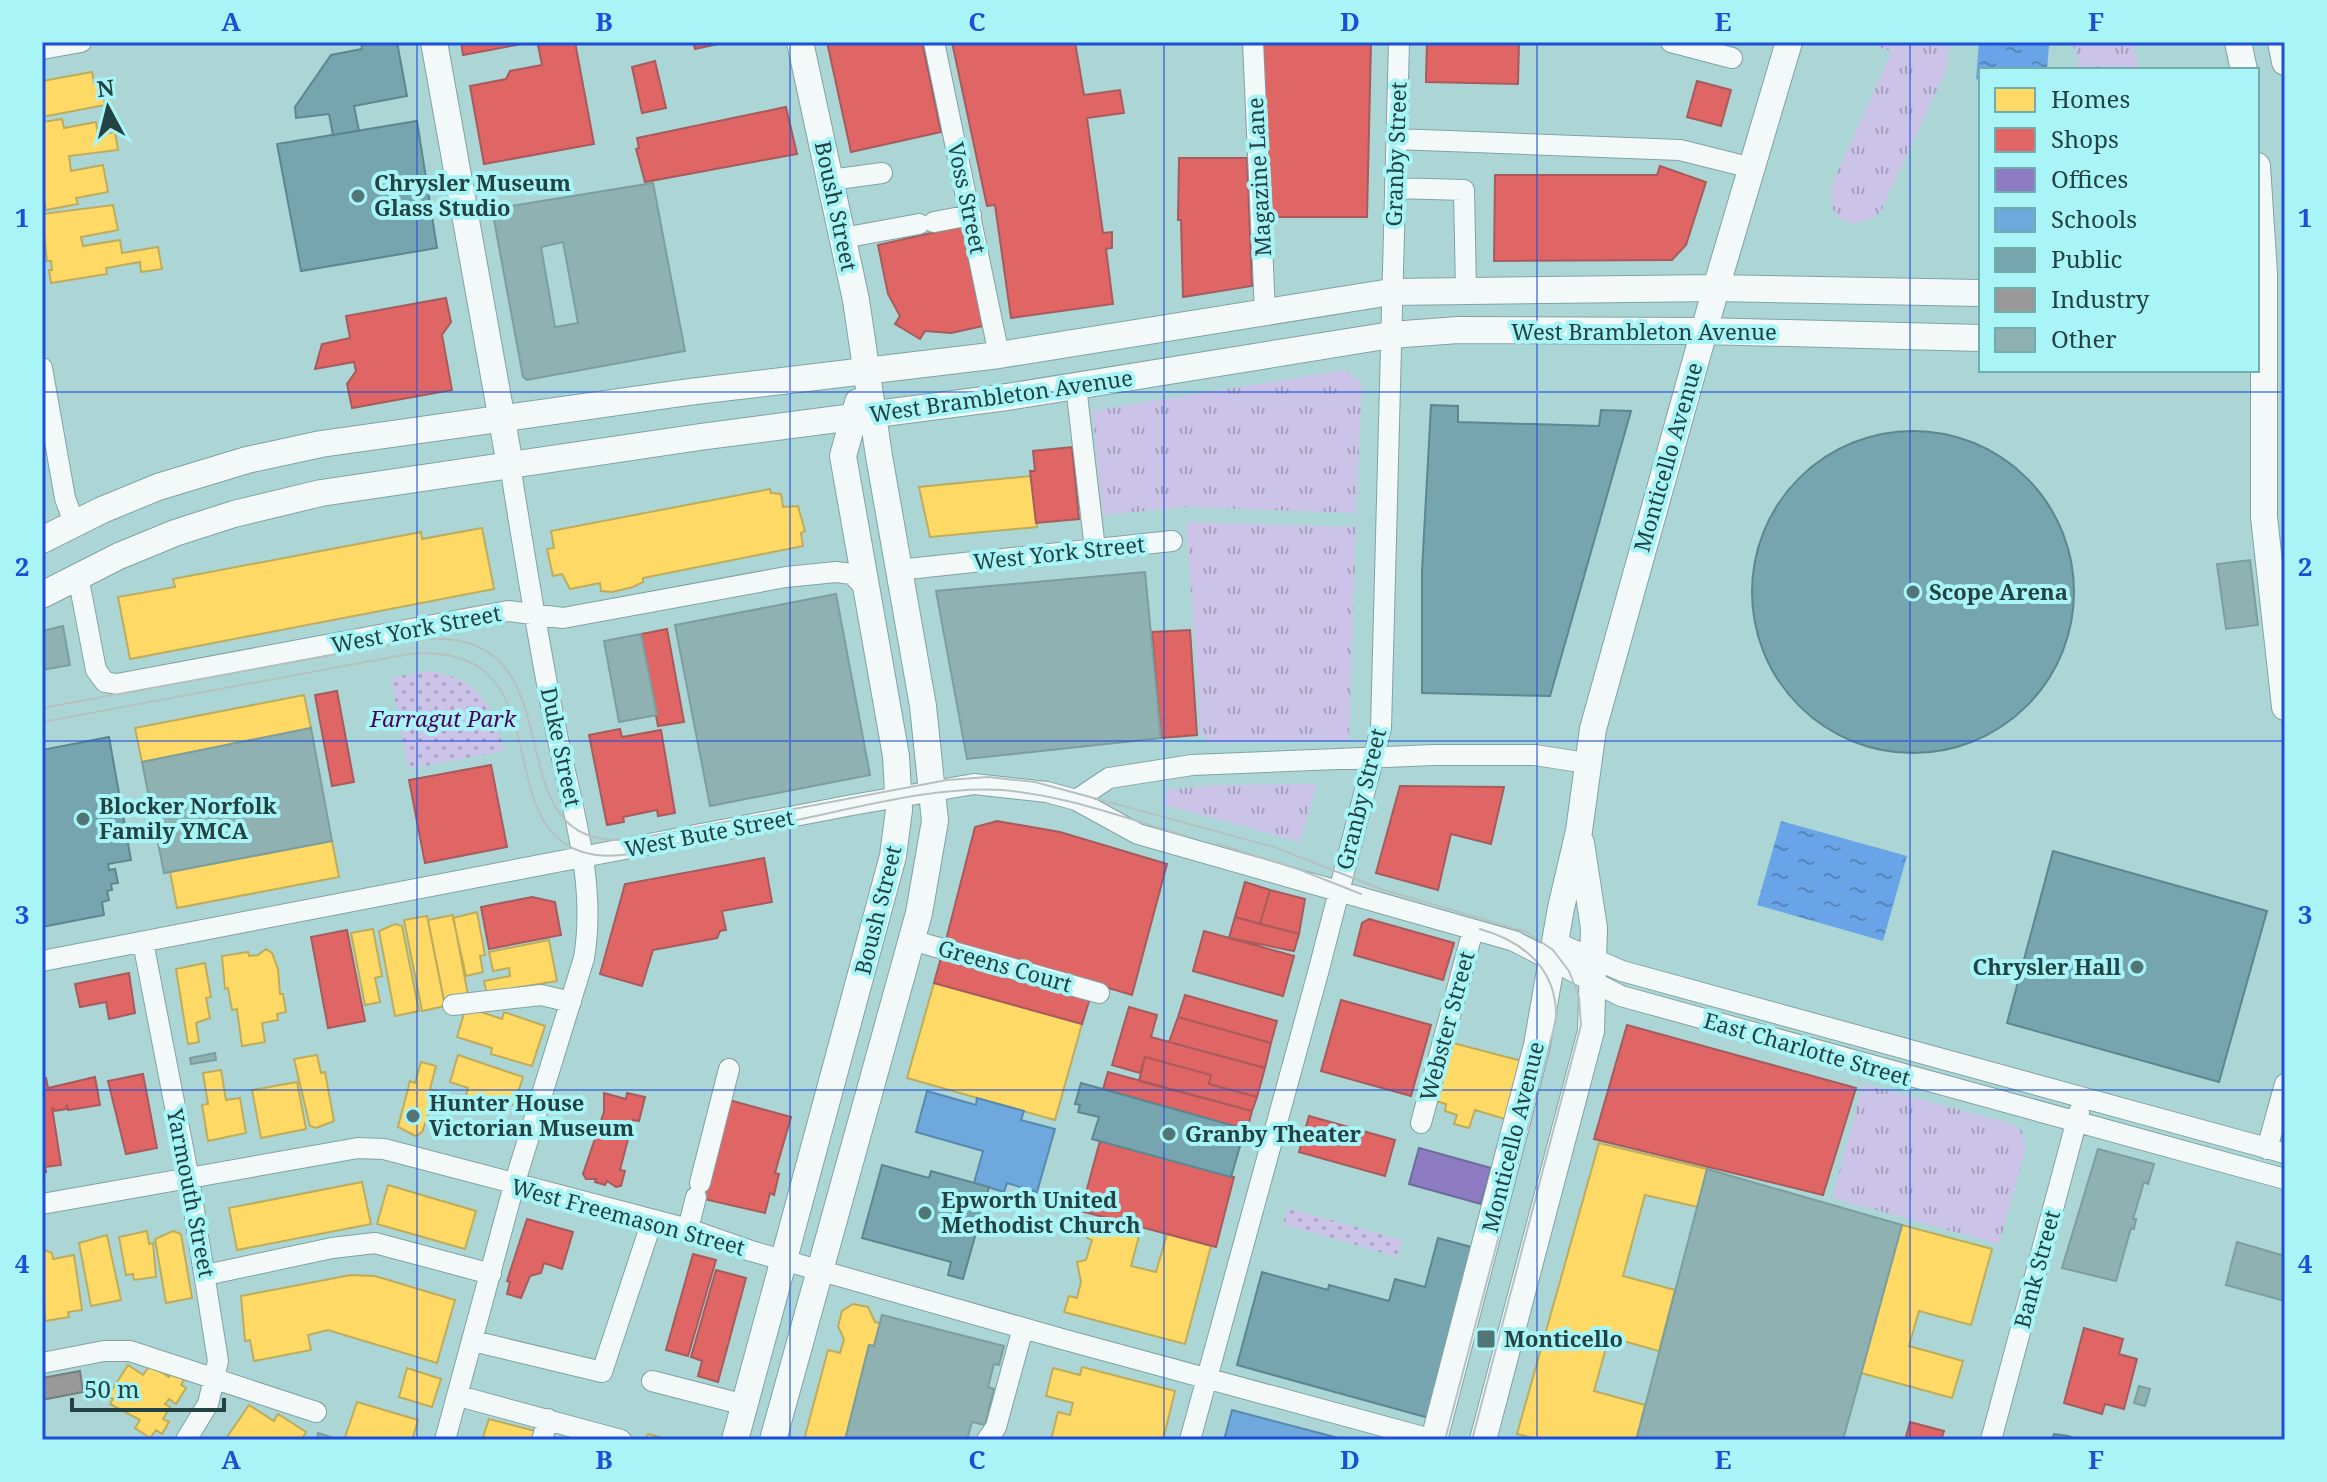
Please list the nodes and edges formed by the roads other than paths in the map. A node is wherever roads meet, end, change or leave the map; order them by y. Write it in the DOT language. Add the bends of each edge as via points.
graph roads {
  1 [pos="81,42"];
  2 [pos="434,42"];
  3 [pos="800,42"];
  4 [pos="934,42"];
  5 [pos="1253,42"];
  6 [pos="1399,42"];
  7 [pos="1671,42"];
  8 [pos="1789,42"];
  9 [pos="2238,42"];
  10 [pos="2281,42"];
  11 [pos="42,49"];
  12 [pos="1732,58"];
  13 [pos="2285,62"];
  14 [pos="2244,68"];
  15 [pos="1396,139"];
  16 [pos="1752,168"];
  17 [pos="882,173"];
  18 [pos="830,180"];
  19 [pos="1395,188"];
  20 [pos="2259,191"];
  21 [pos="971,215"];
  22 [pos="843,238"];
  23 [pos="1716,288"];
  24 [pos="1466,291"];
  25 [pos="1391,292"];
  26 [pos="1979,293"];
  27 [pos="2268,304"];
  28 [pos="1265,312"];
  29 [pos="1704,331"];
  30 [pos="1391,335"];
  31 [pos="1979,338"];
  32 [pos="2268,347"];
  33 [pos="999,355"];
  34 [pos="42,368"];
  35 [pos="866,371"];
  36 [pos="1076,386"];
  37 [pos="863,416"];
  38 [pos="502,418"];
  39 [pos="510,465"];
  40 [pos="74,523"];
  41 [pos="42,540"];
  42 [pos="1172,541"];
  43 [pos="1095,549"];
  44 [pos="898,570"];
  45 [pos="78,576"];
  46 [pos="868,591"];
  47 [pos="42,595"];
  48 [pos="536,615"];
  49 [pos="2285,707"];
  50 [pos="1373,758"];
  51 [pos="1586,763"];
  52 [pos="934,791"];
  53 [pos="899,797"];
  54 [pos="1076,800"];
  55 [pos="1579,831"];
  56 [pos="582,858"];
  57 [pos="1338,893"];
  58 [pos="1473,930"];
  59 [pos="911,940"];
  60 [pos="143,942"];
  61 [pos="1553,952"];
  62 [pos="42,961"];
  63 [pos="1594,973"];
  64 [pos="1099,993"];
  65 [pos="571,1002"];
  66 [pos="453,1005"];
  67 [pos="729,1069"];
  68 [pos="2285,1084"];
  69 [pos="2083,1098"];
  70 [pos="1421,1123"];
  71 [pos="2076,1123"];
  72 [pos="2276,1151"];
  73 [pos="189,1179"];
  74 [pos="2285,1179"];
  75 [pos="514,1185"];
  76 [pos="42,1204"];
  77 [pos="652,1221"];
  78 [pos="688,1229"];
  79 [pos="784,1260"];
  80 [pos="820,1270"];
  81 [pos="491,1274"];
  82 [pos="206,1275"];
  83 [pos="1023,1328"];
  84 [pos="473,1341"];
  85 [pos="42,1363"];
  86 [pos="1207,1379"];
  87 [pos="216,1380"];
  88 [pos="652,1381"];
  89 [pos="459,1396"];
  90 [pos="745,1405"];
  91 [pos="316,1412"];
  92 [pos="548,1419"];
  93 [pos="186,1440"];
  94 [pos="445,1440"];
  95 [pos="542,1440"];
  96 [pos="621,1440"];
  97 [pos="735,1440"];
  98 [pos="773,1440"];
  99 [pos="987,1440"];
  100 [pos="1190,1440"];
  101 [pos="1434,1440"];
  102 [pos="1483,1440"];
  103 [pos="1991,1440"];
  1 -- 11 [label="street"];
  2 -- 38 [label="main road, Duke Street"];
  3 -- 18 [label="main road, Boush Street"];
  4 -- 21 [label="street, Voss Street"];
  5 -- 28 [label="street, Magazine Lane"];
  6 -- 15 [label="street, Granby Street"];
  7 -- 12 [label="street"];
  8 -- 16 [label="main road, Monticello Avenue"];
  9 -- 14 [label="main road"];
  10 -- 13 [label="main road"];
  15 -- 16 [label="street" via="1680,150"];
  15 -- 19 [label="street, Granby Street"];
  16 -- 23 [label="main road, Monticello Avenue"];
  17 -- 18 [label="street"];
  18 -- 22 [label="main road, Boush Street"];
  19 -- 24 [label="street" via="1464,190"];
  19 -- 25 [label="street, Granby Street"];
  20 -- 27 [label="main road"];
  21 -- 22 [label="street"];
  21 -- 33 [label="street, Voss Street"];
  22 -- 35 [label="main road, Boush Street"];
  23 -- 24 [label="main road, West Brambleton Avenue"];
  23 -- 26 [label="main road, West Brambleton Avenue"];
  23 -- 29 [label="main road, Monticello Avenue"];
  24 -- 25 [label="main road, West Brambleton Avenue"];
  25 -- 28 [label="main road, West Brambleton Avenue"];
  25 -- 30 [label="street, Granby Street"];
  27 -- 32 [label="main road"];
  28 -- 33 [label="main road, West Brambleton Avenue"];
  29 -- 30 [label="main road, West Brambleton Avenue" via="1458,330"];
  29 -- 31 [label="main road, West Brambleton Avenue"];
  29 -- 51 [label="main road, Monticello Avenue"];
  30 -- 36 [label="main road, West Brambleton Avenue"];
  30 -- 50 [label="street, Granby Street" via="1381,728"];
  32 -- 49 [label="main road" via="2266,553"];
  33 -- 35 [label="main road, West Brambleton Avenue"];
  34 -- 40 [label="street"];
  35 -- 37 [label="main road, Boush Street"];
  35 -- 38 [label="main road, West Brambleton Avenue"];
  36 -- 37 [label="main road, West Brambleton Avenue"];
  36 -- 43 [label="street"];
  37 -- 39 [label="main road, West Brambleton Avenue"];
  37 -- 44 [label="main road, Boush Street"];
  37 -- 46 [label="main road, Boush Street" via="843,456"];
  38 -- 39 [label="main road, Duke Street"];
  38 -- 40 [label="main road, West Brambleton Avenue" via="272,453 158,487"];
  39 -- 45 [label="main road, West Brambleton Avenue" via="265,506 175,533"];
  39 -- 48 [label="street, Duke Street"];
  40 -- 41 [label="main road, West Brambleton Avenue"];
  42 -- 43 [label="street, West York Street"];
  43 -- 44 [label="street, West York Street"];
  44 -- 52 [label="main road, Boush Street"];
  45 -- 47 [label="main road, West Brambleton Avenue"];
  45 -- 48 [label="street, West York Street" via="94,664 101,679 124,684 508,611"];
  46 -- 48 [label="street, West York Street" via="847,572 786,577 563,618"];
  46 -- 53 [label="main road, Boush Street"];
  48 -- 56 [label="street, Duke Street"];
  50 -- 51 [label="street" via="1524,755"];
  50 -- 54 [label="street" via="1145,770 1109,778"];
  50 -- 57 [label="street, Granby Street"];
  51 -- 55 [label="main road, Monticello Avenue"];
  52 -- 53 [label="street, West Bute Street"];
  52 -- 54 [label="street, West Bute Street" via="1000,785"];
  52 -- 59 [label="main road, Boush Street" via="933,843"];
  53 -- 56 [label="street, West Bute Street"];
  53 -- 79 [label="main road, Boush Street" via="893,856"];
  54 -- 57 [label="street, West Bute Street" via="1138,834"];
  55 -- 61 [label="main road, Monticello Avenue"];
  55 -- 63 [label="main road, Monticello Avenue" via="1594,928"];
  56 -- 60 [label="street, West Bute Street"];
  56 -- 65 [label="street, Duke Street" via="589,929"];
  57 -- 58 [label="street, East Charlotte Street"];
  57 -- 86 [label="street, Granby Street"];
  58 -- 61 [label="street, East Charlotte Street"];
  58 -- 70 [label="street, Webster Street"];
  59 -- 64 [label="street, Greens Court"];
  59 -- 80 [label="main road, Boush Street"];
  60 -- 62 [label="street, West Bute Street"];
  60 -- 73 [label="street, Yarmouth Street"];
  61 -- 63 [label="street, East Charlotte Street"];
  61 -- 101 [label="main road, Monticello Avenue" via="1537,1045"];
  63 -- 69 [label="street, East Charlotte Street"];
  63 -- 71 [label="street, East Charlotte Street" via="1636,1000"];
  63 -- 102 [label="main road, Monticello Avenue" via="1588,1045"];
  65 -- 66 [label="street" via="541,995"];
  65 -- 75 [label="street, Duke Street"];
  67 -- 78 [label="street"];
  68 -- 72 [label="street"];
  69 -- 71 [label="street, Bank Street"];
  69 -- 72 [label="street, East Charlotte Street"];
  71 -- 74 [label="street, East Charlotte Street"];
  71 -- 103 [label="street, Bank Street"];
  73 -- 75 [label="street, West Freemason Street" via="371,1148"];
  73 -- 76 [label="street, West Freemason Street"];
  73 -- 82 [label="street, Yarmouth Street"];
  75 -- 77 [label="street, West Freemason Street"];
  75 -- 81 [label="street, Duke Street"];
  77 -- 78 [label="street, West Freemason Street"];
  77 -- 84 [label="street" via="602,1372"];
  78 -- 79 [label="street, West Freemason Street"];
  79 -- 80 [label="street, West Freemason Street"];
  79 -- 90 [label="main road, Boush Street"];
  80 -- 83 [label="street, West Freemason Street"];
  80 -- 98 [label="main road, Boush Street"];
  81 -- 82 [label="street" via="375,1243"];
  81 -- 84 [label="street, Duke Street"];
  82 -- 87 [label="street, Yarmouth Street"];
  83 -- 86 [label="street, West Freemason Street"];
  83 -- 99 [label="street" via="996,1427"];
  84 -- 89 [label="street, Duke Street"];
  85 -- 87 [label="street" via="130,1351"];
  86 -- 100 [label="street, Granby Street"];
  86 -- 101 [label="street, West Freemason Street"];
  87 -- 91 [label="street"];
  87 -- 93 [label="street, Yarmouth Street"];
  88 -- 90 [label="street"];
  89 -- 92 [label="street"];
  89 -- 94 [label="street, Duke Street"];
  90 -- 97 [label="main road, Boush Street"];
  92 -- 95 [label="street"];
  92 -- 96 [label="street"];
}
